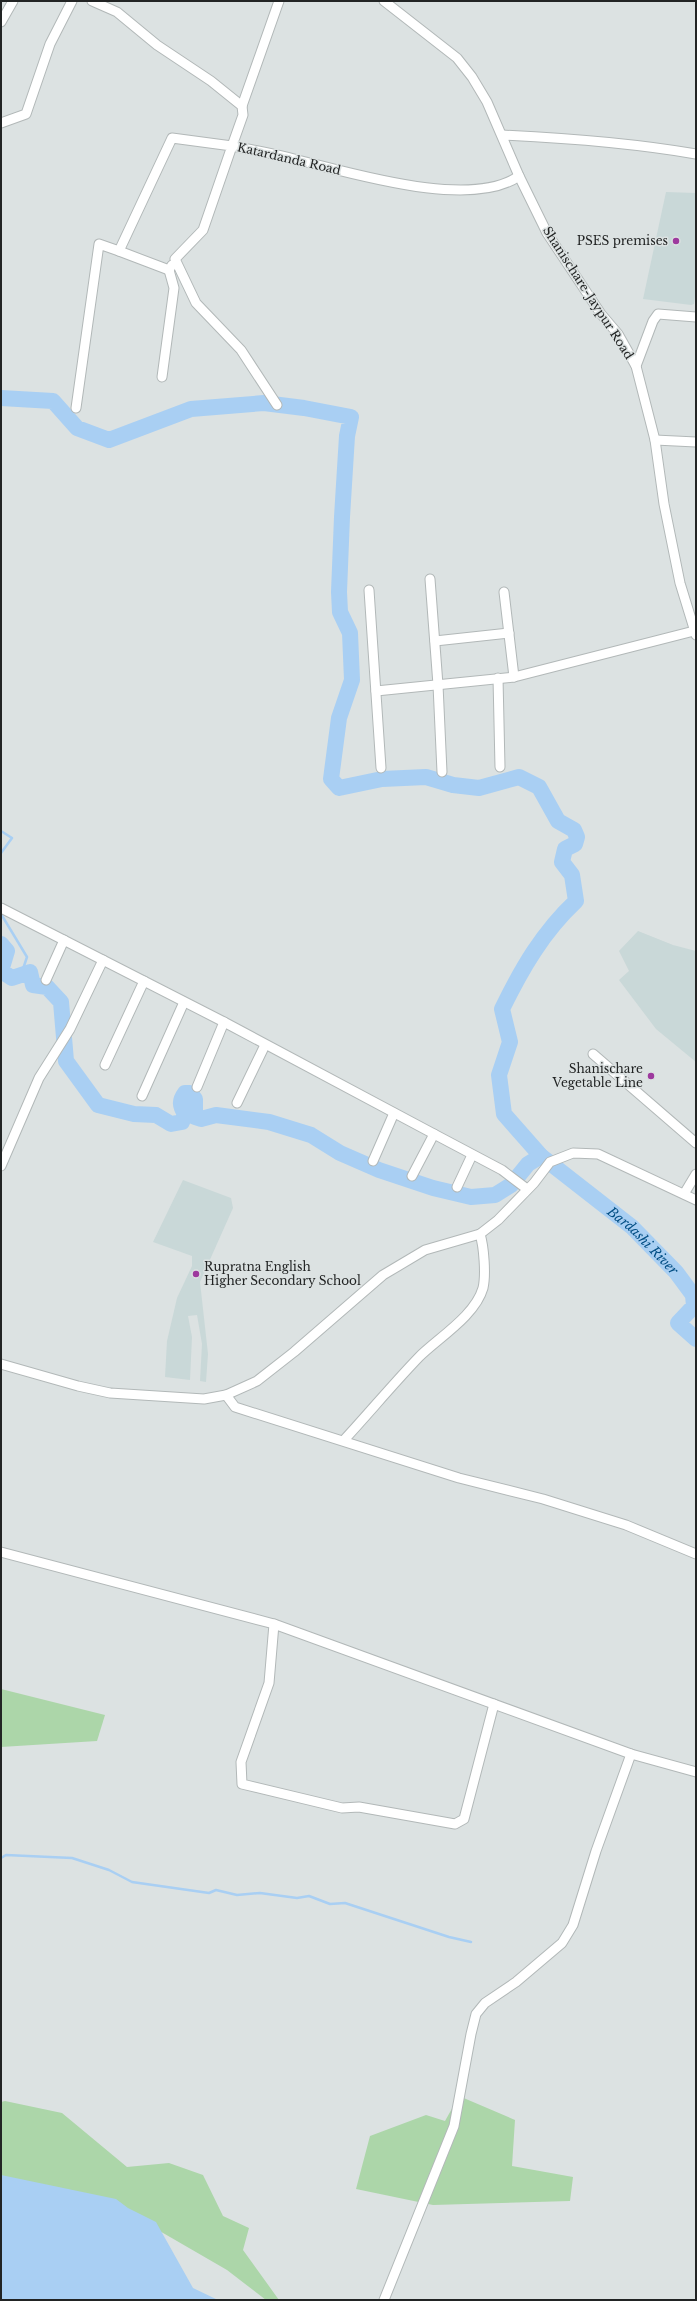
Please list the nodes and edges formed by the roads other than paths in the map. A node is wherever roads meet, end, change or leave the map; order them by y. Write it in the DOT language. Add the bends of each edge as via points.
graph roads {
  1 [pos="13,1"];
  2 [pos="72,1"];
  3 [pos="92,1"];
  4 [pos="279,1"];
  5 [pos="384,1"];
  6 [pos="114,6"];
  7 [pos="1,22"];
  8 [pos="242,106"];
  9 [pos="1,123"];
  10 [pos="502,135"];
  11 [pos="232,146"];
  12 [pos="696,154"];
  13 [pos="519,176"];
  14 [pos="119,251"];
  15 [pos="175,259"];
  16 [pos="169,270"];
  17 [pos="696,317"];
  18 [pos="636,366"];
  19 [pos="162,377"];
  20 [pos="277,405"];
  21 [pos="76,408"];
  22 [pos="655,440"];
  23 [pos="696,442"];
  24 [pos="430,579"];
  25 [pos="369,590"];
  26 [pos="504,592"];
  27 [pos="695,629"];
  28 [pos="509,633"];
  29 [pos="435,641"];
  30 [pos="514,677"];
  31 [pos="498,678"];
  32 [pos="438,685"];
  33 [pos="376,691"];
  34 [pos="500,767"];
  35 [pos="381,768"];
  36 [pos="442,772"];
  37 [pos="1,908"];
  38 [pos="64,940"];
  39 [pos="103,960"];
  40 [pos="46,980"];
  41 [pos="144,981"];
  42 [pos="184,1002"];
  43 [pos="224,1022"];
  44 [pos="265,1045"];
  45 [pos="593,1054"];
  46 [pos="105,1065"];
  47 [pos="197,1087"];
  48 [pos="142,1096"];
  49 [pos="237,1103"];
  50 [pos="394,1113"];
  51 [pos="434,1134"];
  52 [pos="696,1143"];
  53 [pos="472,1155"];
  54 [pos="373,1161"];
  55 [pos="1,1166"];
  56 [pos="696,1174"];
  57 [pos="412,1176"];
  58 [pos="457,1187"];
  59 [pos="527,1189"];
  60 [pos="684,1194"];
  61 [pos="696,1200"];
  62 [pos="480,1234"];
  63 [pos="1,1364"];
  64 [pos="226,1395"];
  65 [pos="344,1440"];
  66 [pos="1,1552"];
  67 [pos="696,1554"];
  68 [pos="274,1624"];
  69 [pos="494,1704"];
  70 [pos="631,1754"];
  71 [pos="696,1772"];
  72 [pos="384,2300"];
  1 -- 7 [label="street"];
  2 -- 9 [label="street" via="50,44 26,114"];
  3 -- 6 [label="street"];
  4 -- 8 [label="street, Katardanda Road"];
  5 -- 10 [label="street, Shanischare-Jaypur Road" via="458,58 487,102"];
  6 -- 8 [label="street" via="157,45 211,81"];
  8 -- 11 [label="street, Katardanda Road" via="243,115"];
  10 -- 12 [label="street" via="654,146"];
  10 -- 13 [label="street, Shanischare-Jaypur Road"];
  11 -- 13 [label="street, Katardanda Road" via="428,189 475,189 509,183"];
  11 -- 14 [label="street" via="172,138"];
  11 -- 15 [label="street" via="203,230"];
  13 -- 18 [label="street, Shanischare-Jaypur Road" via="559,252 601,314 618,334"];
  14 -- 16 [label="street"];
  14 -- 21 [label="street" via="99,244"];
  15 -- 16 [label="street"];
  15 -- 20 [label="street" via="196,303 241,350"];
  16 -- 19 [label="street" via="174,288"];
  17 -- 18 [label="street" via="658,314"];
  18 -- 22 [label="street, Shanischare-Jaypur Road"];
  22 -- 23 [label="street"];
  22 -- 27 [label="street, Shanischare-Jaypur Road" via="664,504 680,583"];
  24 -- 29 [label="street"];
  25 -- 33 [label="street"];
  26 -- 28 [label="street"];
  27 -- 30 [label="street"];
  28 -- 29 [label="street"];
  28 -- 30 [label="street"];
  29 -- 32 [label="street"];
  30 -- 31 [label="street"];
  31 -- 32 [label="street"];
  31 -- 34 [label="street"];
  32 -- 33 [label="street"];
  32 -- 36 [label="street"];
  33 -- 35 [label="street"];
  37 -- 38 [label="street"];
  38 -- 39 [label="street"];
  38 -- 40 [label="street"];
  39 -- 41 [label="street"];
  39 -- 55 [label="street" via="57,1054 39,1078"];
  41 -- 42 [label="street"];
  41 -- 46 [label="street"];
  42 -- 43 [label="street"];
  42 -- 48 [label="street"];
  43 -- 44 [label="street"];
  43 -- 47 [label="street"];
  44 -- 49 [label="street"];
  44 -- 50 [label="street"];
  45 -- 52 [label="street"];
  50 -- 51 [label="street"];
  50 -- 54 [label="street"];
  51 -- 53 [label="street"];
  51 -- 57 [label="street"];
  53 -- 58 [label="street"];
  53 -- 59 [label="street"];
  56 -- 60 [label="street"];
  59 -- 60 [label="street" via="550,1162 573,1153 586,1152 598,1154"];
  59 -- 62 [label="street" via="498,1220"];
  60 -- 61 [label="street"];
  62 -- 64 [label="street" via="425,1250 384,1276 257,1381"];
  62 -- 65 [label="street" via="483,1244 483,1288 478,1299 459,1323 420,1356"];
  63 -- 64 [label="street" via="110,1393 204,1399"];
  64 -- 65 [label="street" via="235,1407"];
  65 -- 67 [label="street" via="459,1478 543,1499 626,1525"];
  66 -- 68 [label="street"];
  68 -- 69 [label="street"];
  68 -- 69 [label="street" via="269,1683 241,1762 242,1784 342,1808 359,1807 455,1824 464,1819"];
  69 -- 70 [label="street"];
  70 -- 71 [label="street"];
  70 -- 72 [label="street" via="573,1924 562,1943 516,1982 485,2003 476,2014 454,2126"];
}
